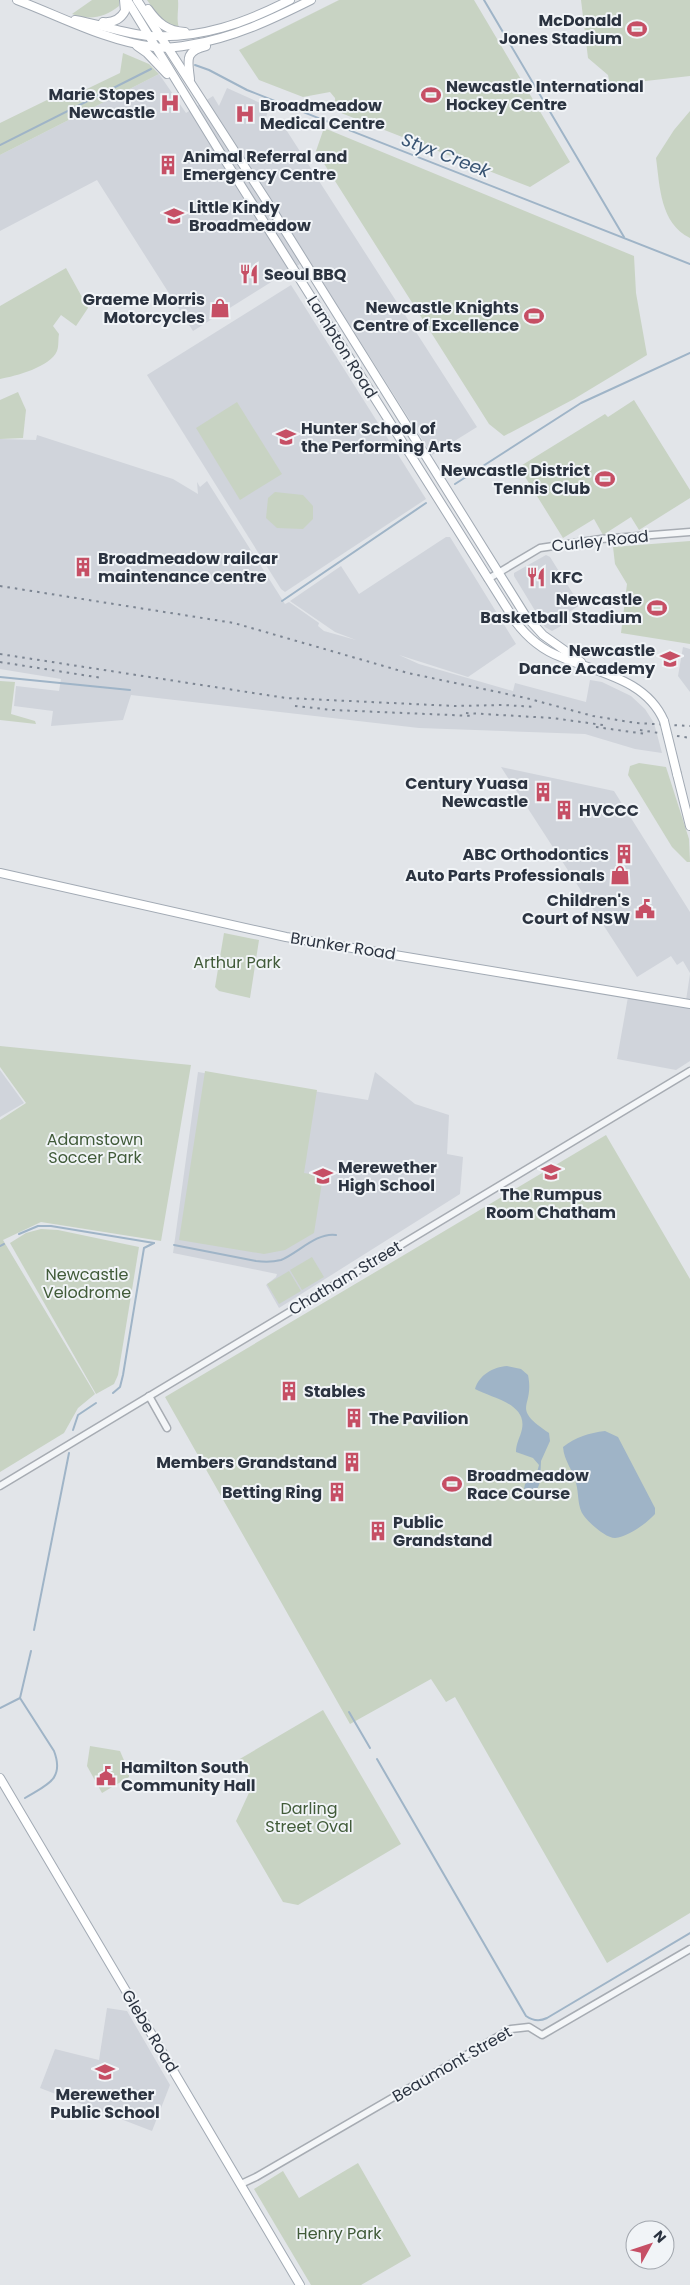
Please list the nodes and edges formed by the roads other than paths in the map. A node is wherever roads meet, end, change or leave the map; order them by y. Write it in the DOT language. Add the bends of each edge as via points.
graph roads {
  1 [pos="17,0"];
  2 [pos="125,0"];
  3 [pos="290,0"];
  4 [pos="310,0"];
  5 [pos="137,1"];
  6 [pos="63,18"];
  7 [pos="94,23"];
  8 [pos="194,35"];
  9 [pos="148,36"];
  10 [pos="159,36"];
  11 [pos="227,36"];
  12 [pos="132,43"];
  13 [pos="156,48"];
  14 [pos="167,48"];
  15 [pos="174,79"];
  16 [pos="190,82"];
  17 [pos="690,532"];
  18 [pos="499,572"];
  19 [pos="488,579"];
  20 [pos="585,665"];
  21 [pos="690,826"];
  22 [pos="0,873"];
  23 [pos="690,1004"];
  24 [pos="690,1070"];
  25 [pos="149,1396"];
  26 [pos="167,1428"];
  27 [pos="0,1486"];
  28 [pos="0,1778"];
  29 [pos="690,1949"];
  30 [pos="241,2184"];
  31 [pos="300,2285"];
  1 -- 6 [label="main road"];
  2 -- 7 [label="main road" via="125,11 119,18 111,23"];
  2 -- 9 [label="main road, Lambton Road"];
  3 -- 8 [label="main road" via="242,22"];
  4 -- 11 [label="main road" via="254,28"];
  5 -- 8 [label="main road" via="161,25"];
  5 -- 10 [label="main road, Lambton Road"];
  6 -- 7 [label="main road"];
  6 -- 12 [label="main road"];
  7 -- 9 [label="main road"];
  8 -- 10 [label="main road"];
  9 -- 10 [label="main road"];
  9 -- 13 [label="main road, Lambton Road"];
  10 -- 14 [label="main road, Lambton Road"];
  11 -- 14 [label="main road"];
  11 -- 16 [label="main road" via="223,42 192,53 187,64"];
  12 -- 13 [label="main road"];
  12 -- 15 [label="main road"];
  13 -- 14 [label="main road"];
  13 -- 15 [label="main road, Lambton Road"];
  14 -- 16 [label="main road, Lambton Road"];
  15 -- 19 [label="main road, Lambton Road"];
  16 -- 18 [label="main road, Lambton Road"];
  17 -- 18 [label="street, Curley Road" via="549,546 529,553"];
  18 -- 19 [label="street, Curley Road"];
  18 -- 20 [label="main road, Lambton Road" via="534,626"];
  19 -- 20 [label="main road, Lambton Road" via="529,637 560,657"];
  20 -- 21 [label="main road, Lambton Road, bridge" via="627,682 655,705 664,721"];
  22 -- 23 [label="main road, Brunker Road" via="286,937"];
  24 -- 25 [label="street, Chatham Street"];
  25 -- 26 [label="street"];
  25 -- 27 [label="street, Chatham Street"];
  28 -- 30 [label="main road, Glebe Road"];
  29 -- 30 [label="street, Beaumont Street" via="542,2035 529,2027 511,2029"];
  30 -- 31 [label="main road, Glebe Road"];
}
